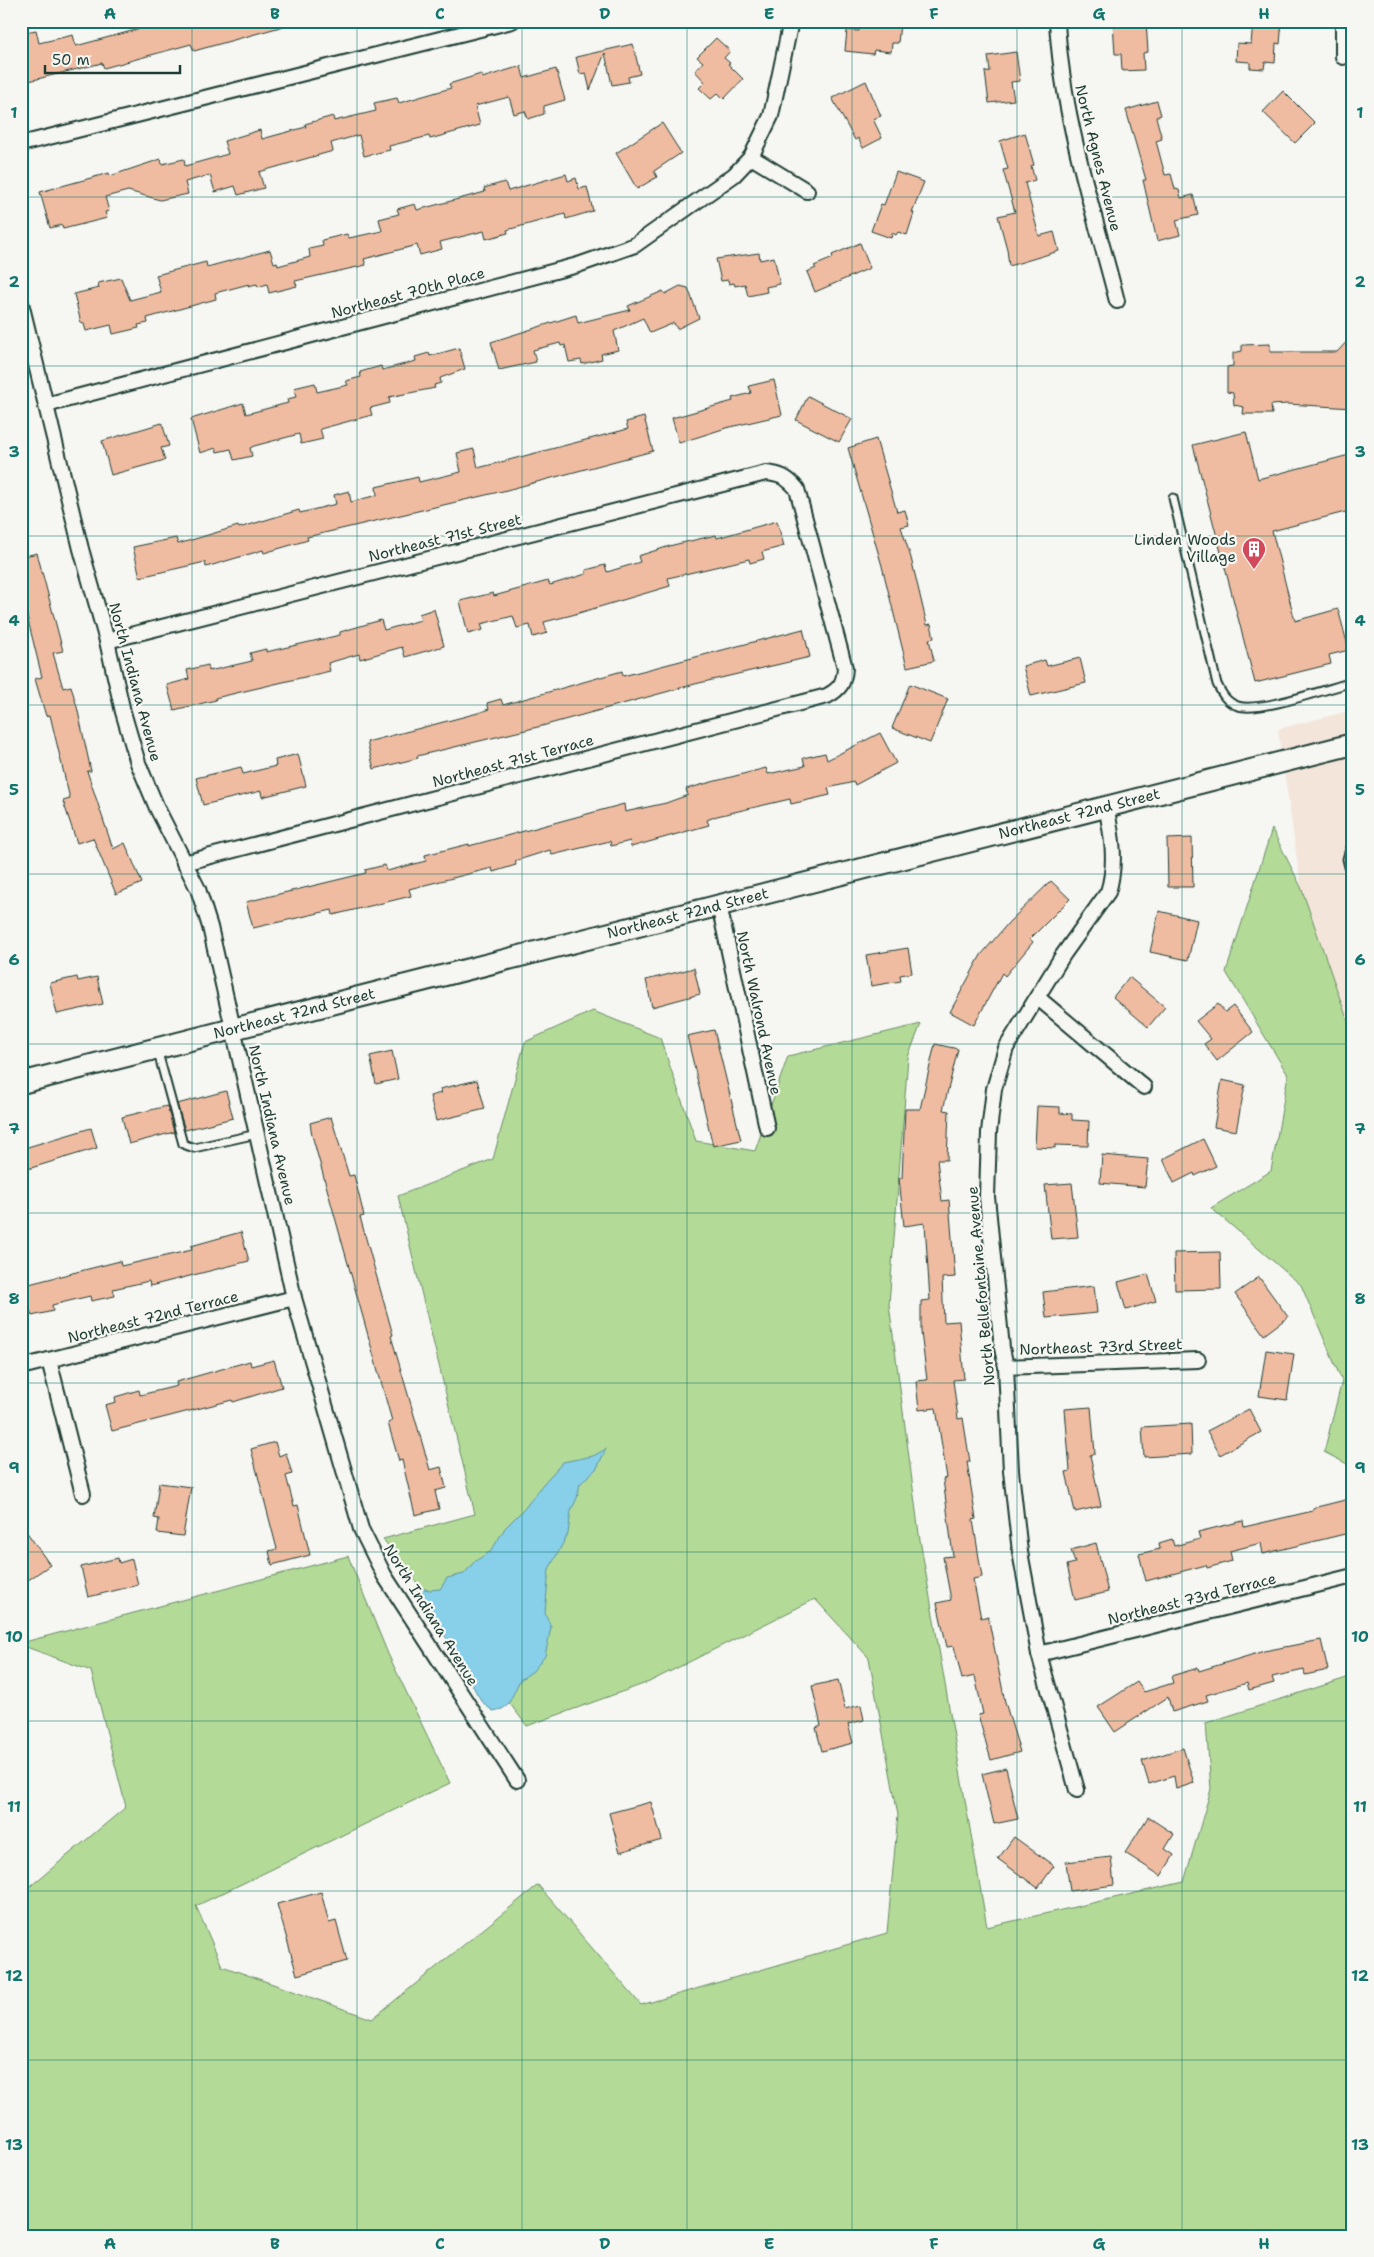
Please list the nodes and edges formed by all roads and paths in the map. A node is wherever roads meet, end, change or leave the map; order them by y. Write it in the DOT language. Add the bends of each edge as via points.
graph roads {
  1 [pos="512,21"];
  2 [pos="791,21"];
  3 [pos="1057,21"];
  4 [pos="1343,21"];
  5 [pos="1343,57"];
  6 [pos="21,144"];
  7 [pos="752,157"];
  8 [pos="807,191"];
  9 [pos="1117,301"];
  10 [pos="21,303"];
  11 [pos="46,405"];
  12 [pos="1173,498"];
  13 [pos="107,641"];
  14 [pos="844,680"];
  15 [pos="1353,682"];
  16 [pos="1353,744"];
  17 [pos="1106,806"];
  18 [pos="1353,847"];
  19 [pos="184,863"];
  20 [pos="1353,883"];
  21 [pos="719,905"];
  22 [pos="1037,997"];
  23 [pos="234,1029"];
  24 [pos="157,1048"];
  25 [pos="21,1058"];
  26 [pos="25,1082"];
  27 [pos="1144,1087"];
  28 [pos="767,1128"];
  29 [pos="257,1134"];
  30 [pos="294,1298"];
  31 [pos="49,1360"];
  32 [pos="1198,1360"];
  33 [pos="21,1367"];
  34 [pos="1006,1367"];
  35 [pos="83,1494"];
  36 [pos="1353,1576"];
  37 [pos="1039,1654"];
  38 [pos="517,1780"];
  39 [pos="1077,1790"];
  1 -- 6 [label="street"];
  2 -- 7 [label="street" via="771,116"];
  3 -- 9 [label="street, North Agnes Avenue" via="1067,114"];
  4 -- 5 [label="street"];
  7 -- 8 [label="street"];
  7 -- 11 [label="street, Northeast 70th Place" via="734,176 635,245 611,254"];
  10 -- 11 [label="street, North Indiana Avenue"];
  11 -- 13 [label="street, North Indiana Avenue"];
  12 -- 15 [label="lane" via="1223,698 1238,706 1258,706"];
  13 -- 14 [label="street, Northeast 71st Street" via="766,473 779,474 797,489 845,668"];
  13 -- 19 [label="street, North Indiana Avenue" via="138,763"];
  14 -- 19 [label="street, Northeast 71st Terrace" via="838,690 827,696"];
  16 -- 17 [label="main road, Northeast 72nd Street"];
  17 -- 21 [label="main road, Northeast 72nd Street"];
  17 -- 22 [label="street, North Bellefontaine Avenue" via="1113,853 1112,881 1102,903 1085,920"];
  18 -- 20 [label="lane" via="1347,859"];
  19 -- 23 [label="street, North Indiana Avenue" via="198,889 210,927"];
  21 -- 23 [label="main road, Northeast 72nd Street"];
  21 -- 28 [label="street, North Walrond Avenue"];
  22 -- 27 [label="street"];
  22 -- 34 [label="street, North Bellefontaine Avenue" via="1006,1048 994,1089 988,1132 987,1197"];
  23 -- 24 [label="main road, Northeast 72nd Street"];
  23 -- 29 [label="street, North Indiana Avenue"];
  24 -- 26 [label="main road, Northeast 72nd Street"];
  24 -- 29 [label="lane" via="182,1144 194,1148"];
  25 -- 26 [label="lane"];
  29 -- 30 [label="street, North Indiana Avenue"];
  30 -- 31 [label="street, Northeast 72nd Terrace"];
  30 -- 38 [label="street, North Indiana Avenue" via="361,1529 384,1575"];
  31 -- 33 [label="street, Northeast 72nd Terrace"];
  31 -- 35 [label="street"];
  32 -- 34 [label="street, Northeast 73rd Street"];
  34 -- 37 [label="street, North Bellefontaine Avenue" via="1011,1471 1020,1552"];
  36 -- 37 [label="street, Northeast 73rd Terrace"];
  37 -- 39 [label="street, North Bellefontaine Avenue"];
}
